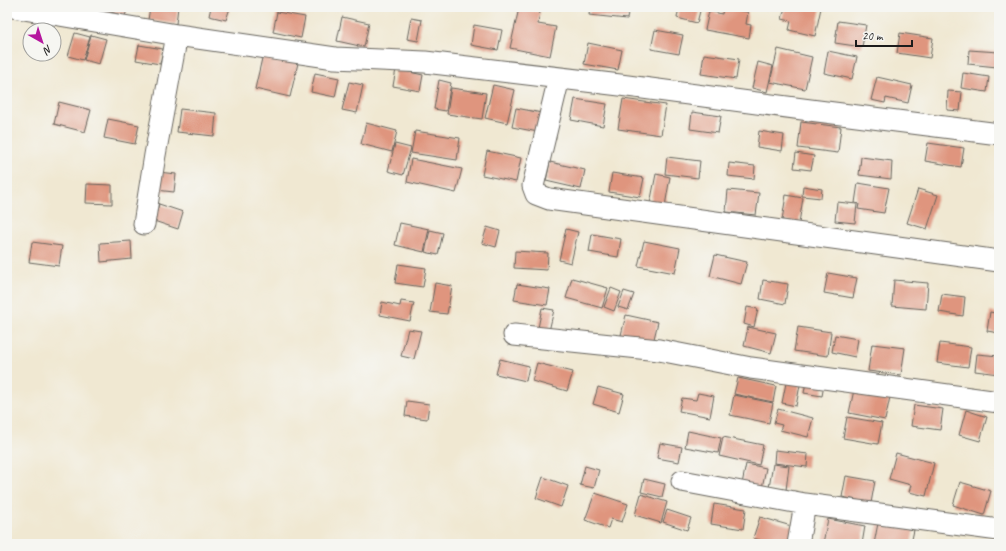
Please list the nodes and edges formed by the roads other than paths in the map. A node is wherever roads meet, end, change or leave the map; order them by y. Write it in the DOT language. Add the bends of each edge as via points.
graph roads {
  1 [pos="12,7"];
  2 [pos="15,7"];
  3 [pos="177,35"];
  4 [pos="559,78"];
  5 [pos="999,134"];
  6 [pos="144,224"];
  7 [pos="999,260"];
  8 [pos="514,335"];
  9 [pos="999,402"];
  10 [pos="682,481"];
  11 [pos="805,504"];
  12 [pos="997,533"];
  13 [pos="798,544"];
  1 -- 2 [label="street"];
  2 -- 3 [label="street"];
  3 -- 4 [label="street" via="335,58 425,62"];
  3 -- 6 [label="street"];
  4 -- 5 [label="street"];
  4 -- 7 [label="street" via="533,186 536,194 549,199"];
  8 -- 9 [label="street" via="659,350 751,368"];
  10 -- 11 [label="street"];
  11 -- 12 [label="street"];
  11 -- 13 [label="street"];
}
